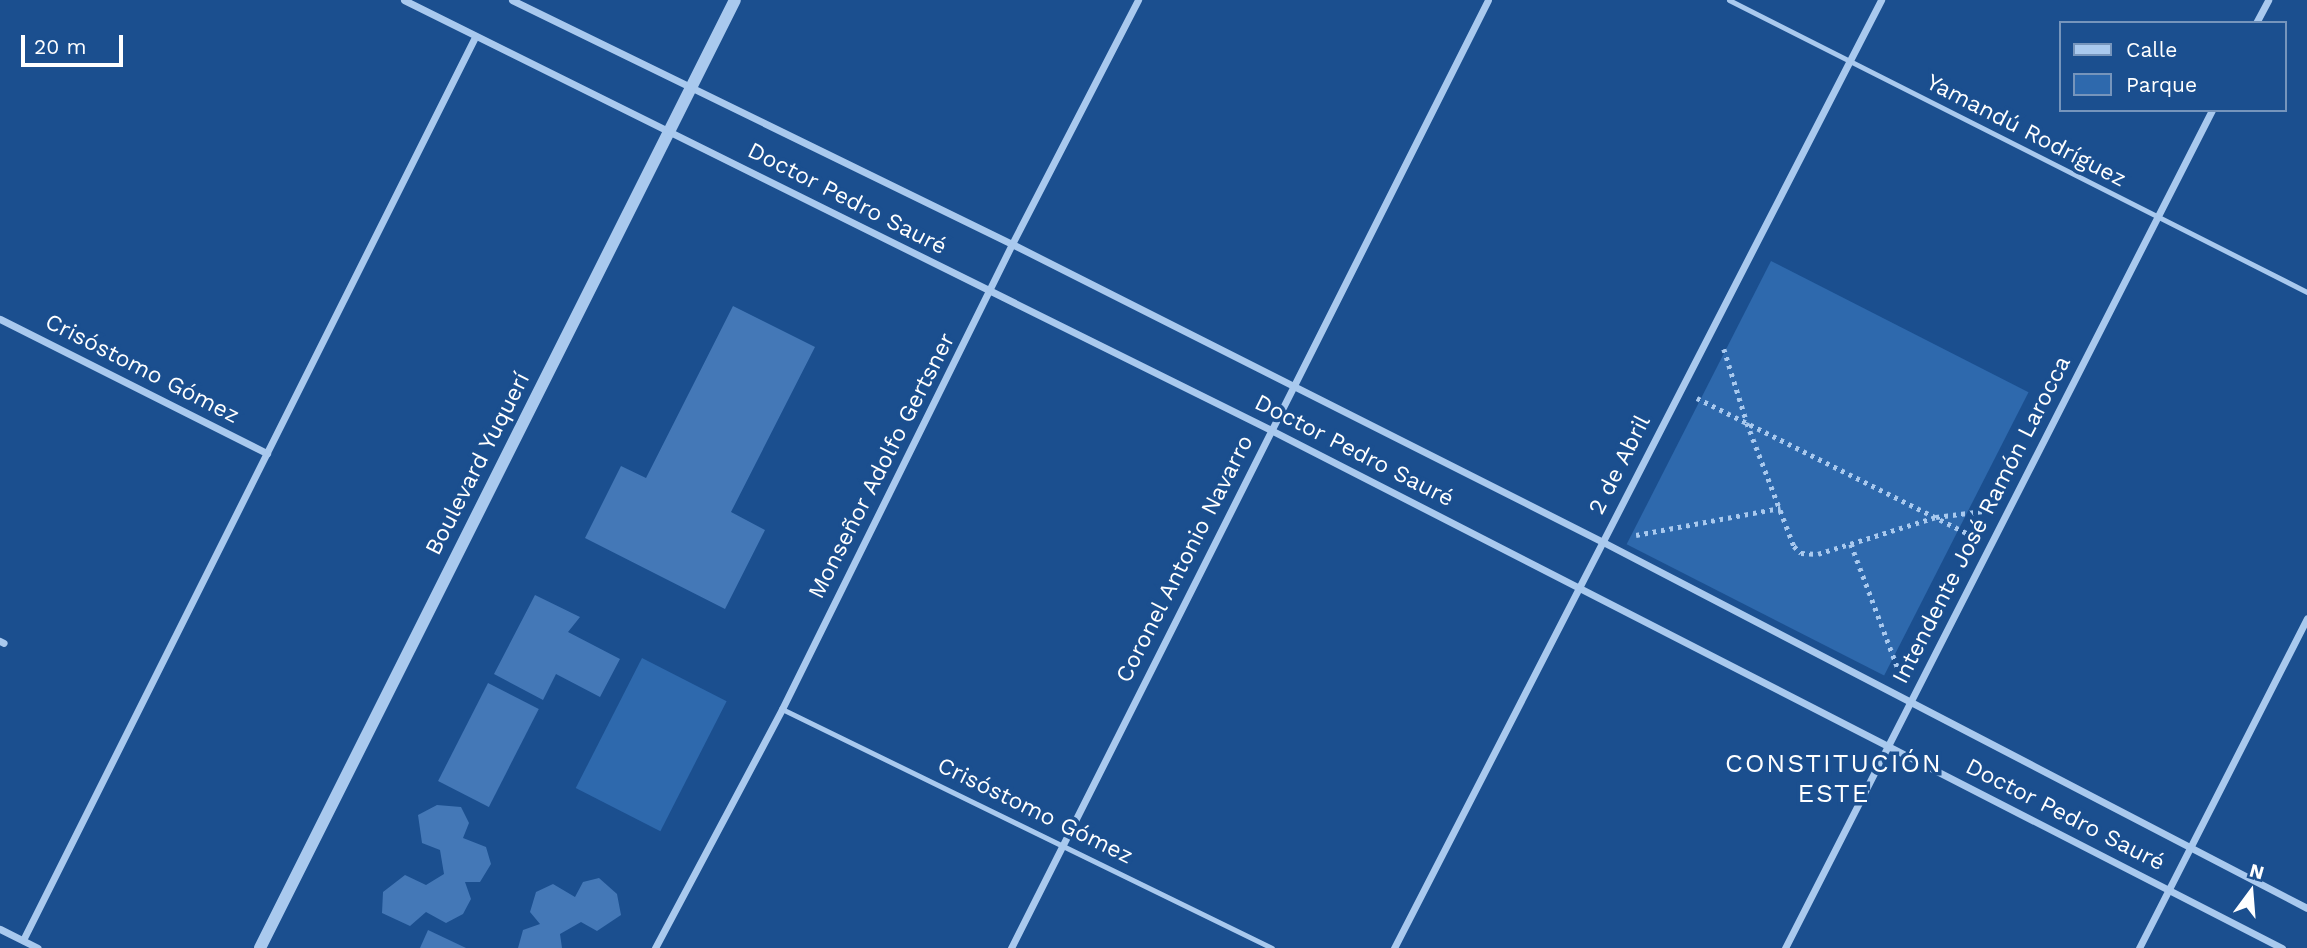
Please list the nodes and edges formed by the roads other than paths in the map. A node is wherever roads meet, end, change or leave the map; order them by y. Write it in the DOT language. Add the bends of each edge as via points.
graph roads {
  1 [pos="404,0"];
  2 [pos="512,0"];
  3 [pos="735,0"];
  4 [pos="1138,0"];
  5 [pos="1488,0"];
  6 [pos="1729,0"];
  7 [pos="1881,0"];
  8 [pos="2268,0"];
  9 [pos="2257,21"];
  10 [pos="475,37"];
  11 [pos="1849,61"];
  12 [pos="691,89"];
  13 [pos="2211,112"];
  14 [pos="668,131"];
  15 [pos="2158,217"];
  16 [pos="1012,244"];
  17 [pos="990,292"];
  18 [pos="2307,292"];
  19 [pos="0,319"];
  20 [pos="1293,386"];
  21 [pos="1271,430"];
  22 [pos="267,453"];
  23 [pos="1603,542"];
  24 [pos="1579,588"];
  25 [pos="2307,618"];
  26 [pos="1911,701"];
  27 [pos="782,709"];
  28 [pos="1888,746"];
  29 [pos="1062,846"];
  30 [pos="2190,847"];
  31 [pos="2168,890"];
  32 [pos="2307,908"];
  33 [pos="0,929"];
  34 [pos="23,940"];
  35 [pos="38,948"];
  36 [pos="260,948"];
  37 [pos="656,948"];
  38 [pos="1011,948"];
  39 [pos="1272,948"];
  40 [pos="1394,948"];
  41 [pos="1785,948"];
  42 [pos="2138,948"];
  43 [pos="2282,948"];
  1 -- 10 [label="street, Doctor Pedro Sauré"];
  2 -- 12 [label="street, Doctor Pedro Sauré"];
  3 -- 12 [label="street, Boulevard Yuquerí"];
  4 -- 16 [label="street, Monseñor Adolfo Gertsner"];
  5 -- 20 [label="street, Coronel Antonio Navarro"];
  6 -- 11 [label="lane, Yamandú Rodríguez"];
  7 -- 11 [label="street, 2 de Abril"];
  8 -- 9 [label="street"];
  10 -- 14 [label="street, Doctor Pedro Sauré"];
  10 -- 22 [label="street"];
  11 -- 15 [label="lane, Yamandú Rodríguez"];
  11 -- 23 [label="street, 2 de Abril"];
  12 -- 14 [label="street, Boulevard Yuquerí"];
  12 -- 16 [label="street, Doctor Pedro Sauré"];
  13 -- 15 [label="street, Intendente José Ramón Larocca"];
  14 -- 17 [label="street, Doctor Pedro Sauré"];
  14 -- 36 [label="street, Boulevard Yuquerí"];
  15 -- 18 [label="lane, Yamandú Rodríguez"];
  15 -- 26 [label="street, Intendente José Ramón Larocca"];
  16 -- 17 [label="street, Monseñor Adolfo Gertsner"];
  16 -- 20 [label="street, Doctor Pedro Sauré"];
  17 -- 21 [label="street, Doctor Pedro Sauré"];
  17 -- 27 [label="street, Monseñor Adolfo Gertsner"];
  19 -- 22 [label="street, Crisóstomo Gómez"];
  20 -- 21 [label="street, Coronel Antonio Navarro"];
  20 -- 23 [label="street, Doctor Pedro Sauré"];
  21 -- 24 [label="street, Doctor Pedro Sauré"];
  21 -- 29 [label="street, Coronel Antonio Navarro"];
  22 -- 34 [label="street"];
  23 -- 24 [label="street, 2 de Abril"];
  23 -- 26 [label="street, Doctor Pedro Sauré"];
  24 -- 28 [label="street, Doctor Pedro Sauré"];
  24 -- 40 [label="street, 2 de Abril"];
  25 -- 30 [label="street"];
  26 -- 28 [label="street, Intendente José Ramón Larocca"];
  26 -- 30 [label="street, Doctor Pedro Sauré"];
  27 -- 29 [label="lane, Crisóstomo Gómez"];
  27 -- 37 [label="street, Monseñor Adolfo Gertsner"];
  28 -- 31 [label="street, Doctor Pedro Sauré"];
  28 -- 41 [label="street, Intendente José Ramón Larocca"];
  29 -- 38 [label="street, Coronel Antonio Navarro"];
  29 -- 39 [label="lane, Crisóstomo Gómez"];
  30 -- 31 [label="street"];
  30 -- 32 [label="street, Doctor Pedro Sauré"];
  31 -- 42 [label="street"];
  31 -- 43 [label="street, Doctor Pedro Sauré"];
  33 -- 34 [label="street"];
  34 -- 35 [label="street"];
}
